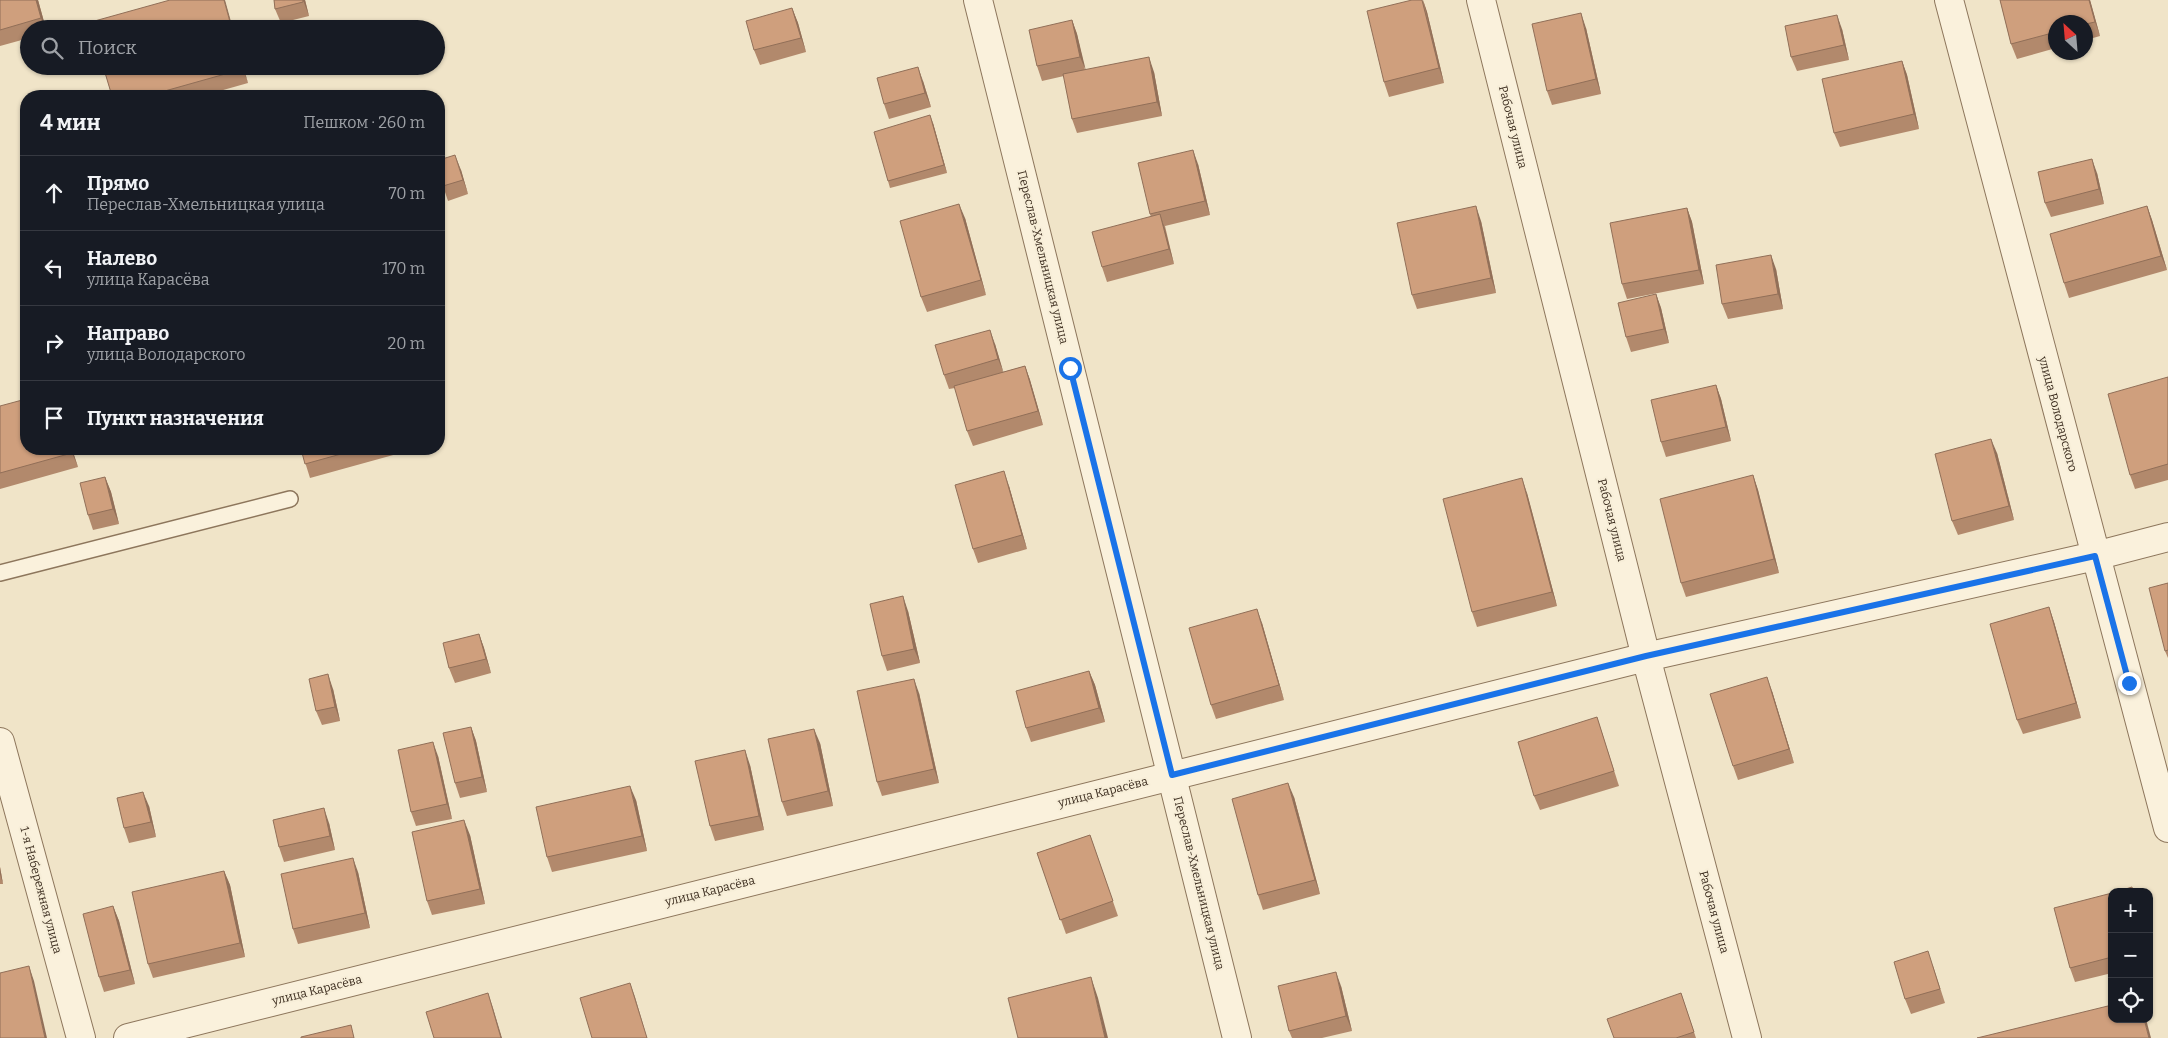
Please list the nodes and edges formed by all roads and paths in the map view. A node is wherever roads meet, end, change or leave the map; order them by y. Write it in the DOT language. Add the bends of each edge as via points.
graph roads {
  1 [pos="978,0"];
  2 [pos="1481,0"];
  3 [pos="1950,0"];
  4 [pos="290,499"];
  5 [pos="2168,537"];
  6 [pos="2095,556"];
  7 [pos="0,572"];
  8 [pos="1646,656"];
  9 [pos="0,742"];
  10 [pos="1172,775"];
  11 [pos="2168,828"];
  12 [pos="81,1038"];
  13 [pos="128,1038"];
  14 [pos="1237,1038"];
  15 [pos="1747,1038"];
  1 -- 10 [label="street, Переслав-Хмельницкая улица"];
  2 -- 8 [label="street, Рабочая улица"];
  3 -- 6 [label="street, улица Володарского"];
  4 -- 7 [label="lane"];
  5 -- 6 [label="street, улица Карасёва"];
  6 -- 8 [label="street, улица Карасёва"];
  6 -- 11 [label="street, улица Володарского"];
  8 -- 10 [label="street, улица Карасёва"];
  8 -- 15 [label="street, Рабочая улица"];
  9 -- 12 [label="street, 1-я Набережная улица"];
  10 -- 13 [label="street, улица Карасёва"];
  10 -- 14 [label="street, Переслав-Хмельницкая улица"];
}
